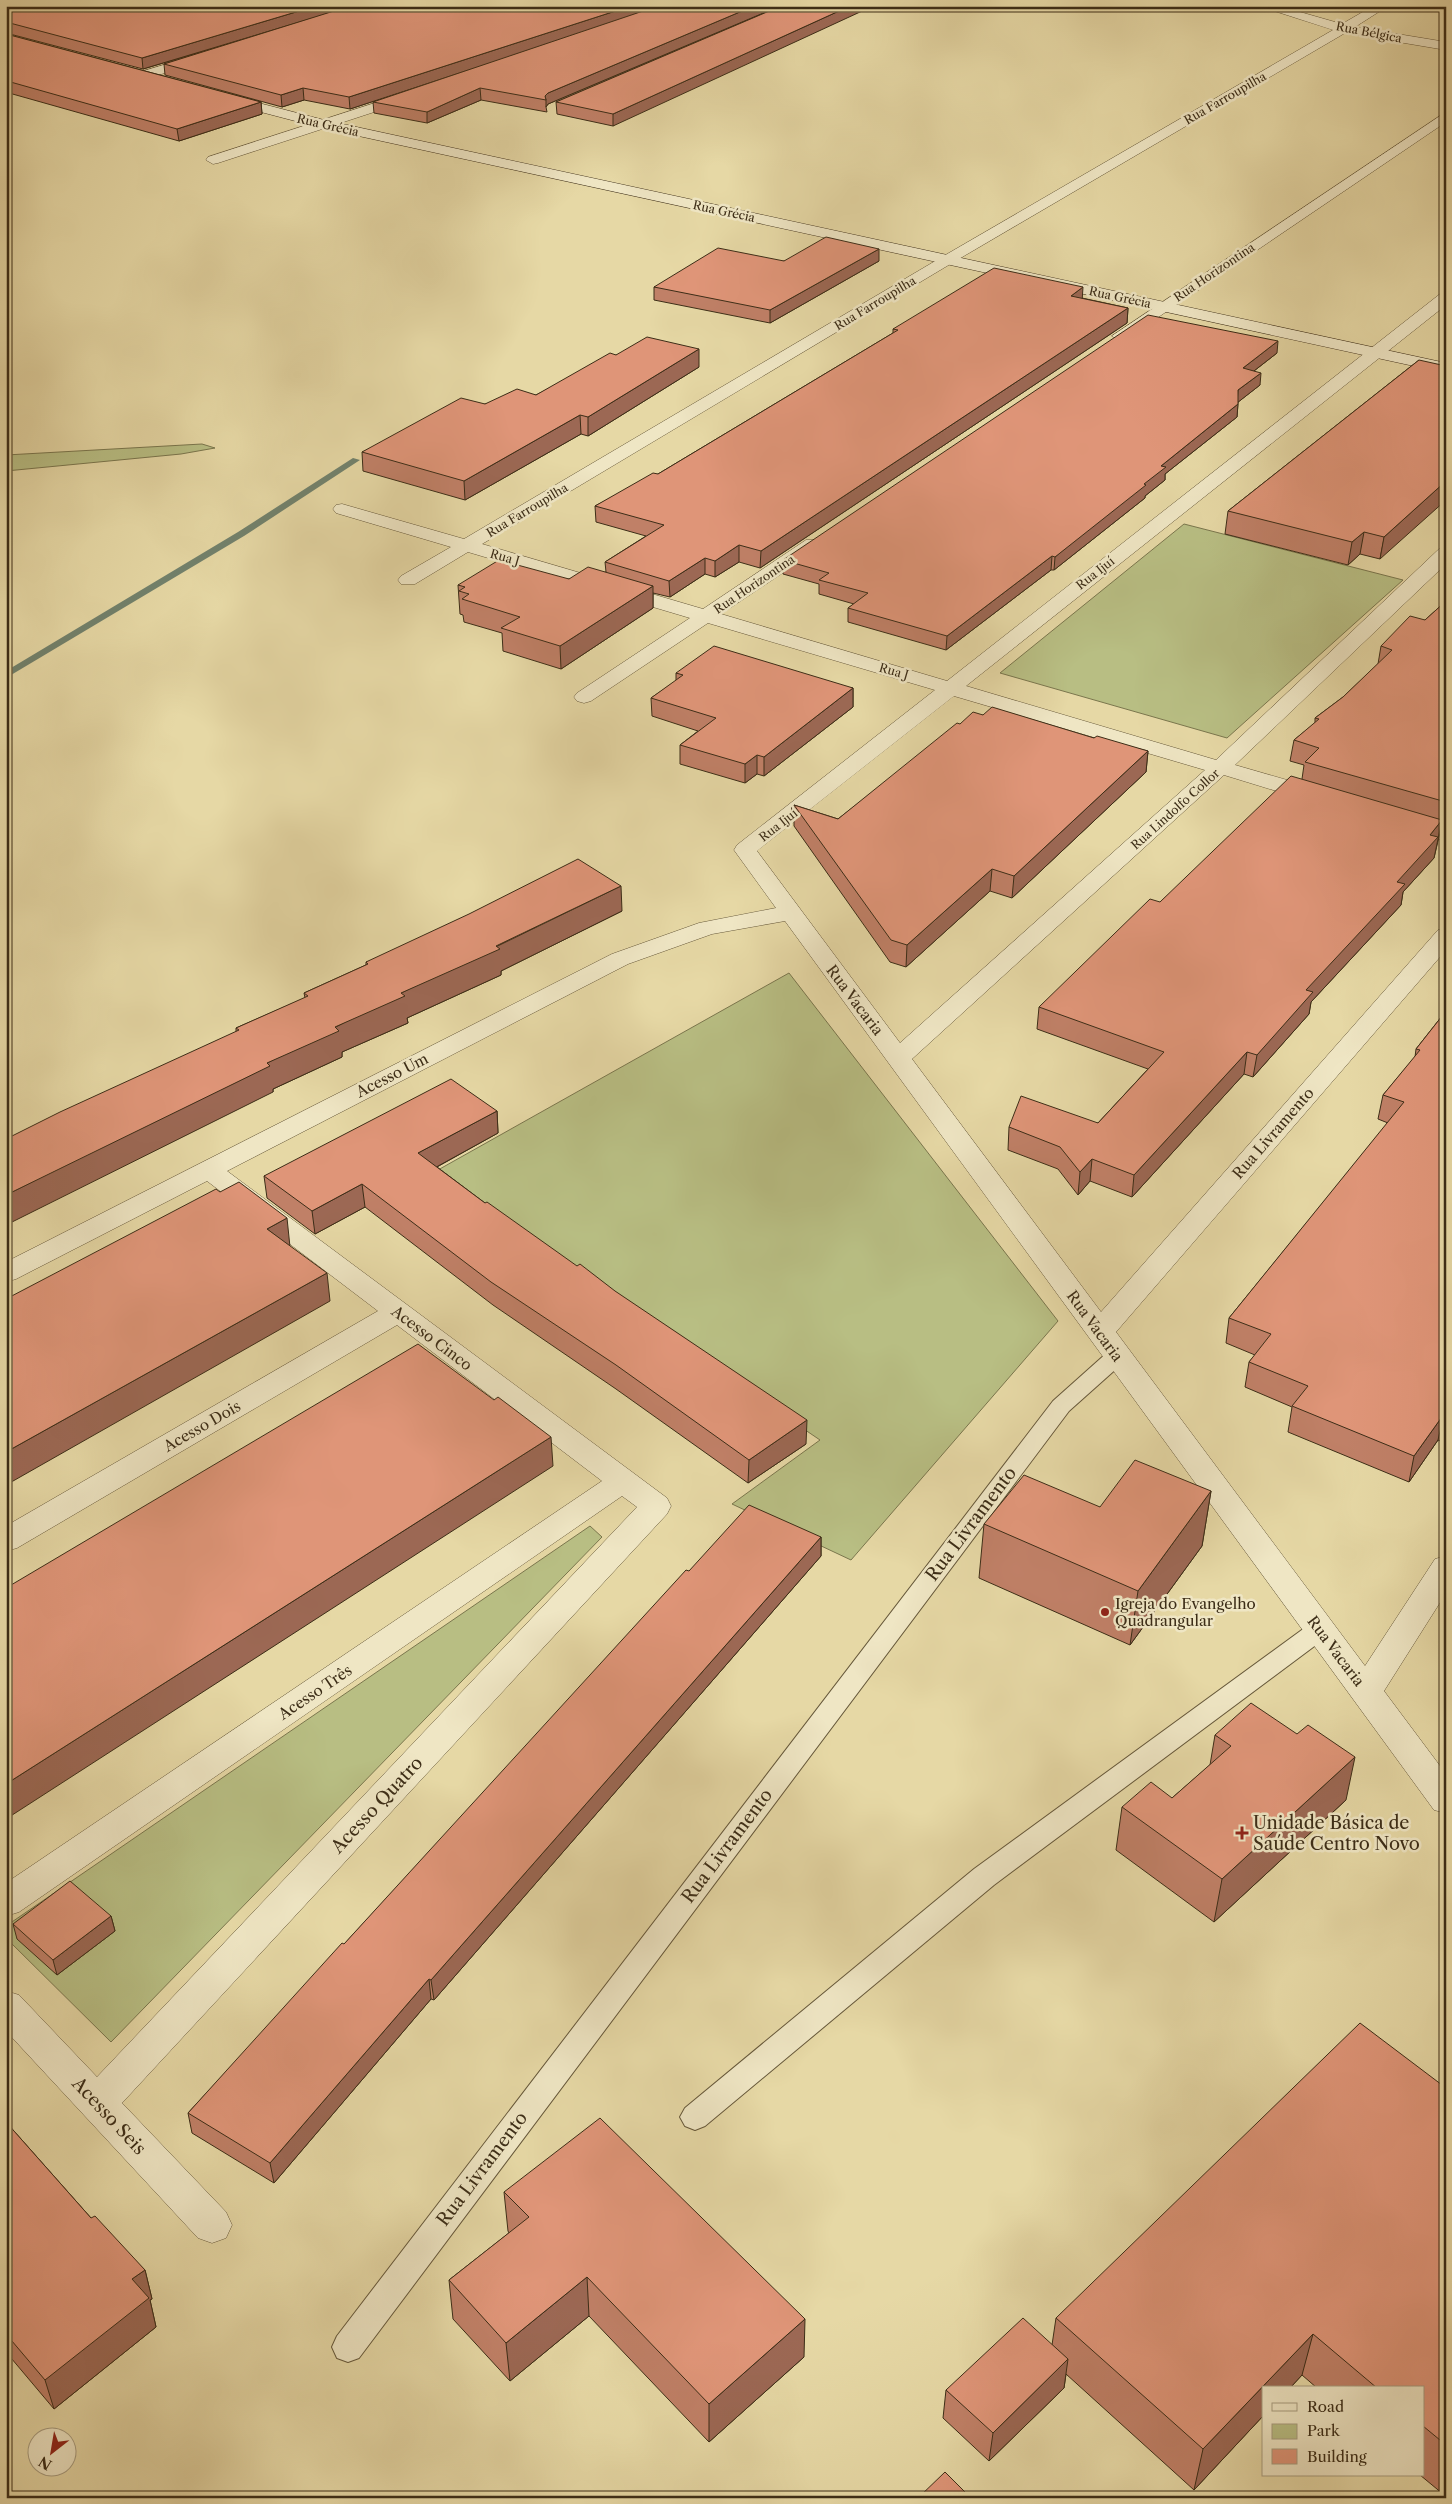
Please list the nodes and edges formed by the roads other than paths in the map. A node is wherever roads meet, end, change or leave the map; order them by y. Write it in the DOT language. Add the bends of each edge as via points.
graph roads {
  1 [pos="1265,6"];
  2 [pos="1382,6"];
  3 [pos="1344,29"];
  4 [pos="1446,46"];
  5 [pos="216,53"];
  6 [pos="170,83"];
  7 [pos="424,91"];
  8 [pos="208,94"];
  9 [pos="1446,116"];
  10 [pos="322,124"];
  11 [pos="213,160"];
  12 [pos="947,260"];
  13 [pos="1446,297"];
  14 [pos="1163,306"];
  15 [pos="1106,345"];
  16 [pos="1376,352"];
  17 [pos="1446,368"];
  18 [pos="342,509"];
  19 [pos="829,533"];
  20 [pos="468,546"];
  21 [pos="1446,553"];
  22 [pos="408,580"];
  23 [pos="707,616"];
  24 [pos="950,688"];
  25 [pos="584,697"];
  26 [pos="1221,768"];
  27 [pos="1333,800"];
  28 [pos="1390,817"];
  29 [pos="1446,834"];
  30 [pos="745,850"];
  31 [pos="790,913"];
  32 [pos="1446,935"];
  33 [pos="898,1058"];
  34 [pos="208,1169"];
  35 [pos="6,1273"];
  36 [pos="398,1312"];
  37 [pos="1100,1332"];
  38 [pos="1117,1356"];
  39 [pos="623,1482"];
  40 [pos="656,1506"];
  41 [pos="6,1540"];
  42 [pos="1446,1567"];
  43 [pos="1319,1630"];
  44 [pos="1366,1692"];
  45 [pos="1446,1800"];
  46 [pos="6,1902"];
  47 [pos="6,2006"];
  48 [pos="97,2103"];
  49 [pos="695,2117"];
  50 [pos="212,2225"];
  51 [pos="348,2347"];
  1 -- 3 [label="street, Rua Bélgica"];
  2 -- 3 [label="street, Rua Farroupilha"];
  3 -- 4 [label="street, Rua Bélgica"];
  3 -- 12 [label="street, Rua Farroupilha"];
  5 -- 6 [label="street" via="137,74"];
  7 -- 10 [label="street"];
  8 -- 10 [label="street, Rua Grécia"];
  9 -- 14 [label="street, Rua Horizontina"];
  10 -- 11 [label="street"];
  10 -- 12 [label="street, Rua Grécia"];
  12 -- 14 [label="street, Rua Grécia"];
  12 -- 20 [label="street, Rua Farroupilha"];
  13 -- 16 [label="street, Rua Ijuí"];
  14 -- 15 [label="street, Rua Horizontina"];
  14 -- 16 [label="street, Rua Grécia"];
  16 -- 17 [label="street, Rua Grécia"];
  16 -- 24 [label="street, Rua Ijuí"];
  18 -- 20 [label="street, Rua J"];
  19 -- 23 [label="street, Rua Horizontina"];
  20 -- 22 [label="street, Rua Farroupilha"];
  20 -- 23 [label="street, Rua J"];
  21 -- 26 [label="street, Rua Lindolfo Collor"];
  23 -- 24 [label="street, Rua J"];
  23 -- 25 [label="street, Rua Horizontina"];
  24 -- 26 [label="street, Rua J"];
  24 -- 30 [label="street, Rua Ijuí"];
  26 -- 27 [label="street, Rua J"];
  26 -- 33 [label="street, Rua Lindolfo Collor"];
  28 -- 29 [label="street"];
  30 -- 31 [label="street, Rua Vacaria"];
  31 -- 33 [label="street, Rua Vacaria"];
  31 -- 34 [label="street, Acesso Um" via="707,928 620,959"];
  32 -- 37 [label="street, Rua Livramento"];
  33 -- 37 [label="street, Rua Vacaria"];
  34 -- 35 [label="street, Acesso Um"];
  34 -- 36 [label="street, Acesso Cinco"];
  36 -- 39 [label="street, Acesso Cinco"];
  36 -- 41 [label="street, Acesso Dois"];
  37 -- 38 [label="street, Rua Vacaria"];
  38 -- 43 [label="street, Rua Vacaria"];
  38 -- 51 [label="lane, Rua Livramento" via="1061,1406"];
  39 -- 40 [label="street, Acesso Cinco"];
  39 -- 46 [label="street, Acesso Três"];
  40 -- 48 [label="street, Acesso Quatro"];
  42 -- 44 [label="street"];
  43 -- 44 [label="street, Rua Vacaria"];
  43 -- 49 [label="lane" via="984,1877"];
  44 -- 45 [label="street, Rua Vacaria"];
  47 -- 48 [label="street, Acesso Seis"];
  48 -- 50 [label="street, Acesso Seis"];
}
